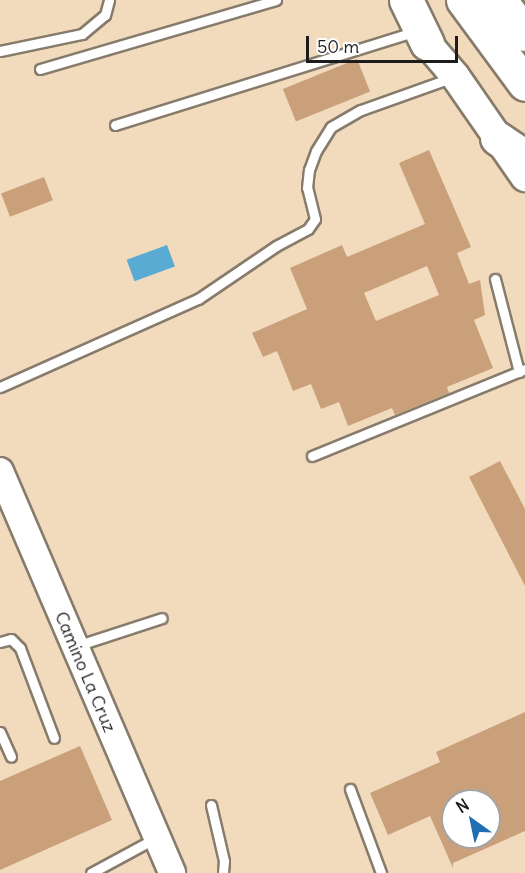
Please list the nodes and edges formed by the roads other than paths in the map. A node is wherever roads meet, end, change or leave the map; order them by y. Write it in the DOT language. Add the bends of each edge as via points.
graph roads {
  1 [pos="109,0"];
  2 [pos="276,0"];
  3 [pos="396,0"];
  4 [pos="406,0"];
  5 [pos="463,0"];
  6 [pos="500,0"];
  7 [pos="525,34"];
  8 [pos="422,36"];
  9 [pos="0,51"];
  10 [pos="39,69"];
  11 [pos="456,76"];
  12 [pos="525,84"];
  13 [pos="115,125"];
  14 [pos="497,138"];
  15 [pos="525,158"];
  16 [pos="525,177"];
  17 [pos="495,279"];
  18 [pos="522,370"];
  19 [pos="0,387"];
  20 [pos="312,456"];
  21 [pos="0,471"];
  22 [pos="162,618"];
  23 [pos="0,642"];
  24 [pos="74,647"];
  25 [pos="0,732"];
  26 [pos="54,738"];
  27 [pos="11,757"];
  28 [pos="350,789"];
  29 [pos="211,805"];
  30 [pos="157,837"];
  31 [pos="91,873"];
  32 [pos="172,873"];
  33 [pos="223,873"];
  34 [pos="381,873"];
  1 -- 9 [label="lane" via="105,15 82,34"];
  2 -- 10 [label="lane"];
  3 -- 8 [label="street"];
  4 -- 8 [label="highway"];
  5 -- 12 [label="highway"];
  6 -- 7 [label="highway"];
  8 -- 11 [label="main road"];
  8 -- 13 [label="lane" via="398,39"];
  11 -- 14 [label="main road"];
  11 -- 19 [label="lane" via="362,110 331,127 309,170 307,188 315,219 308,229 198,299"];
  14 -- 15 [label="highway"];
  14 -- 16 [label="main road"];
  17 -- 18 [label="lane"];
  18 -- 20 [label="lane"];
  21 -- 24 [label="street, Camino La Cruz"];
  22 -- 24 [label="lane"];
  23 -- 26 [label="lane" via="11,639 20,648"];
  24 -- 30 [label="street, Camino La Cruz"];
  25 -- 27 [label="lane"];
  28 -- 34 [label="lane"];
  29 -- 33 [label="lane" via="224,861"];
  30 -- 31 [label="lane"];
  30 -- 32 [label="street, Camino La Cruz"];
}
